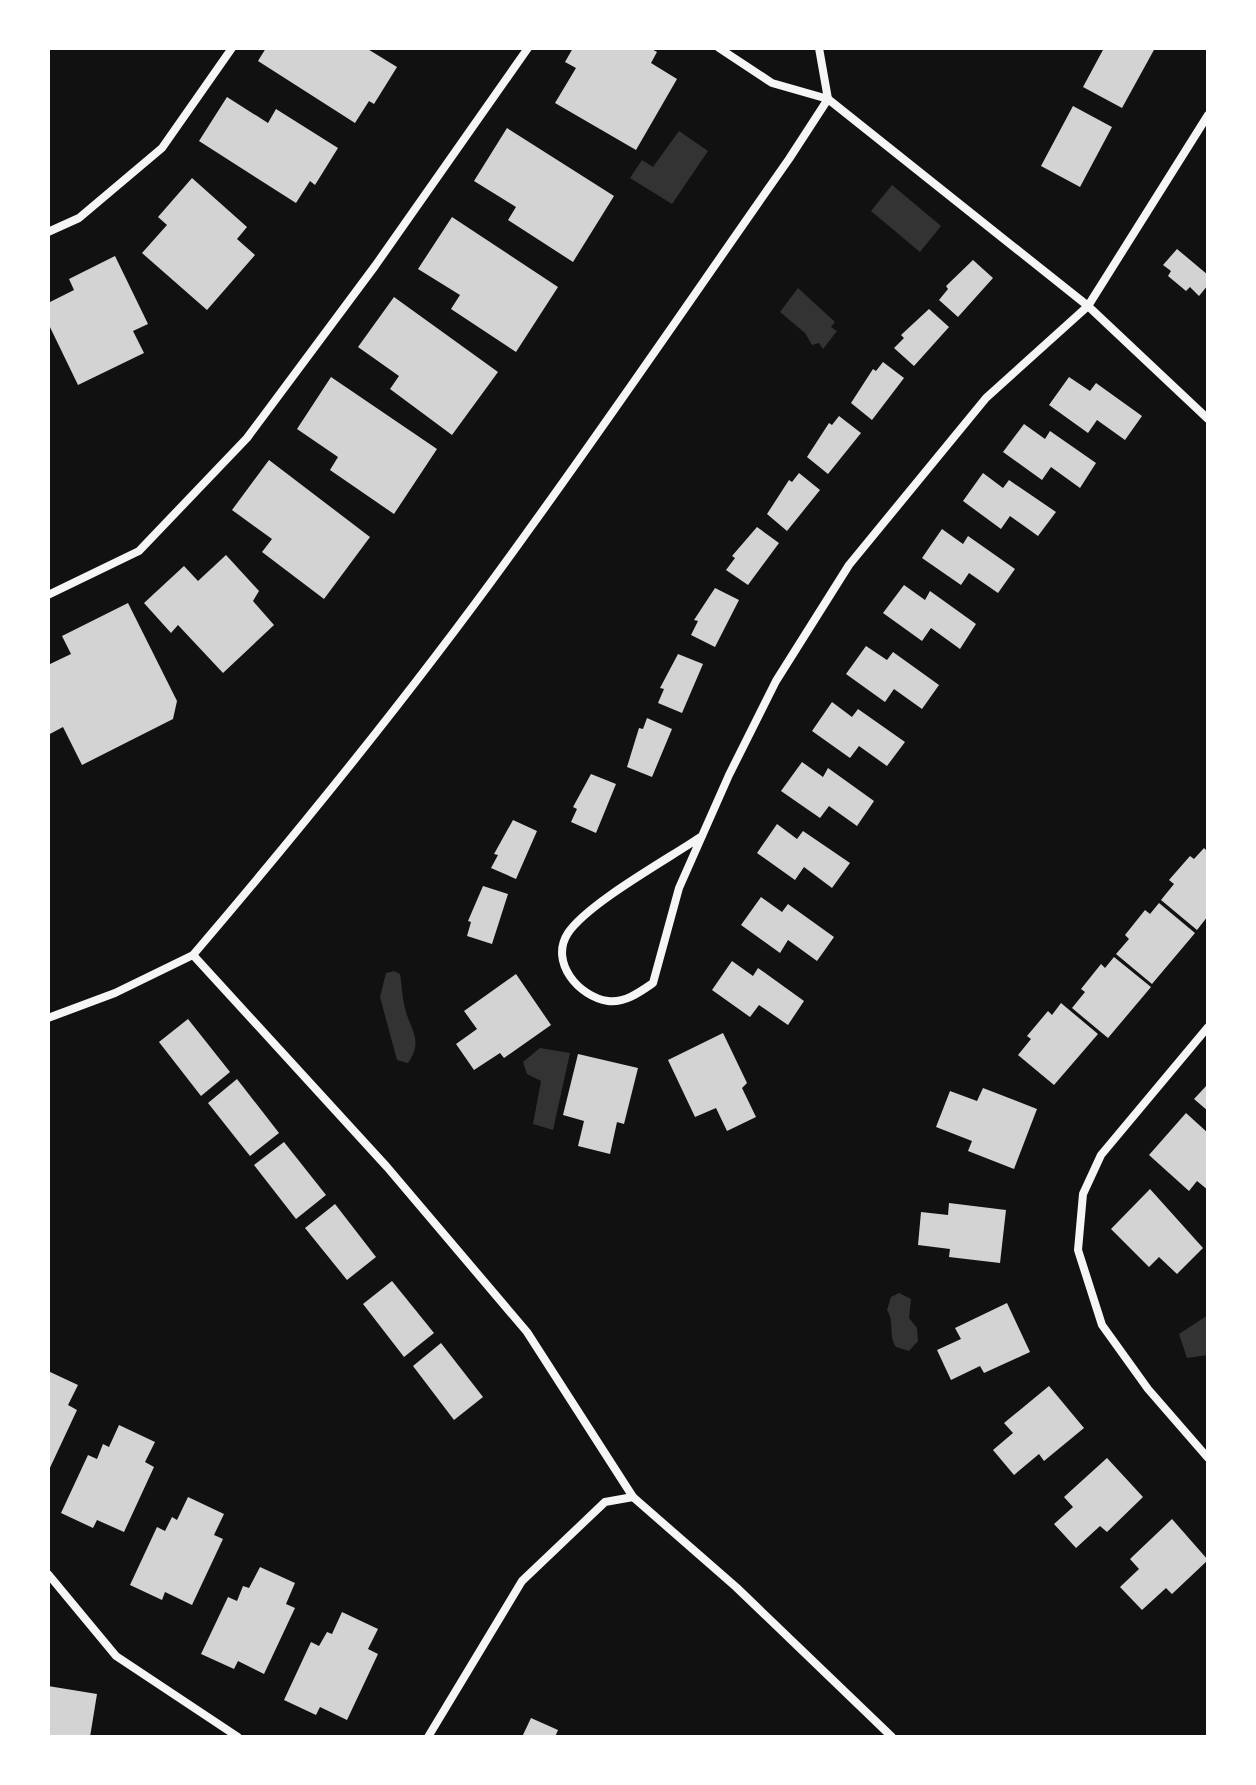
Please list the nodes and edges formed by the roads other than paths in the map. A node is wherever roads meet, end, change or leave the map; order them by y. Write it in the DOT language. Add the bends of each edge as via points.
graph roads {
  1 [pos="232,48"];
  2 [pos="528,48"];
  3 [pos="719,48"];
  4 [pos="819,48"];
  5 [pos="828,99"];
  6 [pos="1208,115"];
  7 [pos="48,232"];
  8 [pos="1088,306"];
  9 [pos="1208,419"];
  10 [pos="48,595"];
  11 [pos="702,836"];
  12 [pos="193,955"];
  13 [pos="48,1018"];
  14 [pos="1208,1027"];
  15 [pos="1208,1458"];
  16 [pos="633,1497"];
  17 [pos="48,1574"];
  18 [pos="238,1737"];
  19 [pos="428,1737"];
  20 [pos="892,1737"];
  1 -- 7 [label="street" via="162,148 79,218"];
  2 -- 10 [label="street" via="247,438 139,551"];
  3 -- 5 [label="street" via="772,83"];
  4 -- 5 [label="street"];
  5 -- 8 [label="street"];
  5 -- 12 [label="street" via="528,532 388,718"];
  6 -- 8 [label="street"];
  8 -- 9 [label="street"];
  8 -- 11 [label="street" via="986,398 849,565 776,681"];
  11 -- 11 [label="street" via="586,913 566,936 563,962 571,981 609,1001 631,997 653,983 679,888"];
  12 -- 13 [label="street"];
  12 -- 16 [label="street" via="387,1167 527,1332"];
  14 -- 15 [label="street" via="1101,1155 1083,1194 1078,1250 1102,1325"];
  16 -- 19 [label="street" via="605,1502 522,1581"];
  16 -- 20 [label="street"];
  17 -- 18 [label="street" via="116,1656"];
}
